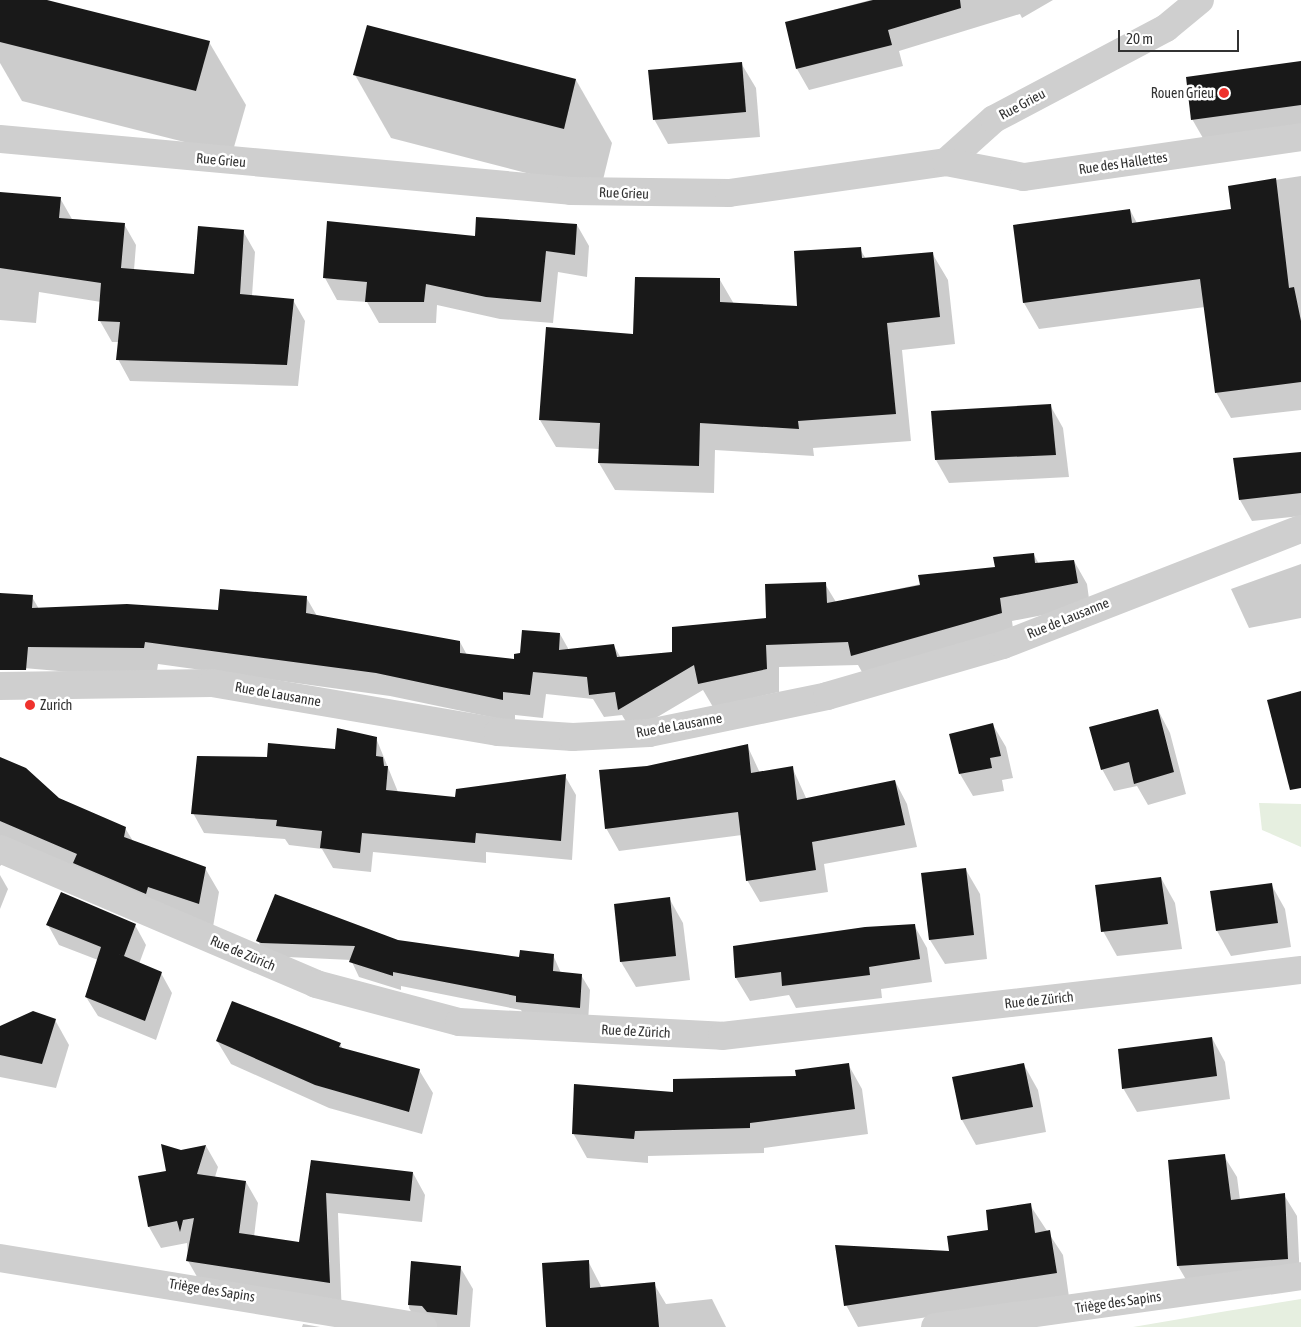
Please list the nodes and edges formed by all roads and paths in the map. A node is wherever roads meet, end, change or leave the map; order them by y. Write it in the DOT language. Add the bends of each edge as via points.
graph roads {
  1 [pos="1200,0"];
  2 [pos="1301,136"];
  3 [pos="0,139"];
  4 [pos="946,162"];
  5 [pos="1301,529"];
  6 [pos="0,686"];
  7 [pos="0,849"];
  8 [pos="1301,970"];
  9 [pos="0,1258"];
  10 [pos="1301,1276"];
  11 [pos="423,1327"];
  12 [pos="935,1327"];
  1 -- 4 [label="street, Rue Grieu" via="1166,28 994,119"];
  2 -- 4 [label="street, Rue des Hallettes" via="1024,177"];
  3 -- 4 [label="street, Rue Grieu" via="628,195 728,193"];
  5 -- 6 [label="street, Rue de Lausanne" via="1003,645 827,696 649,733 573,737 498,732 212,683"];
  7 -- 8 [label="street, Rue de Zürich" via="316,984 459,1022 722,1036"];
  9 -- 11 [label="street, Triège des Sapins"];
  10 -- 12 [label="street, Triège des Sapins"];
}
